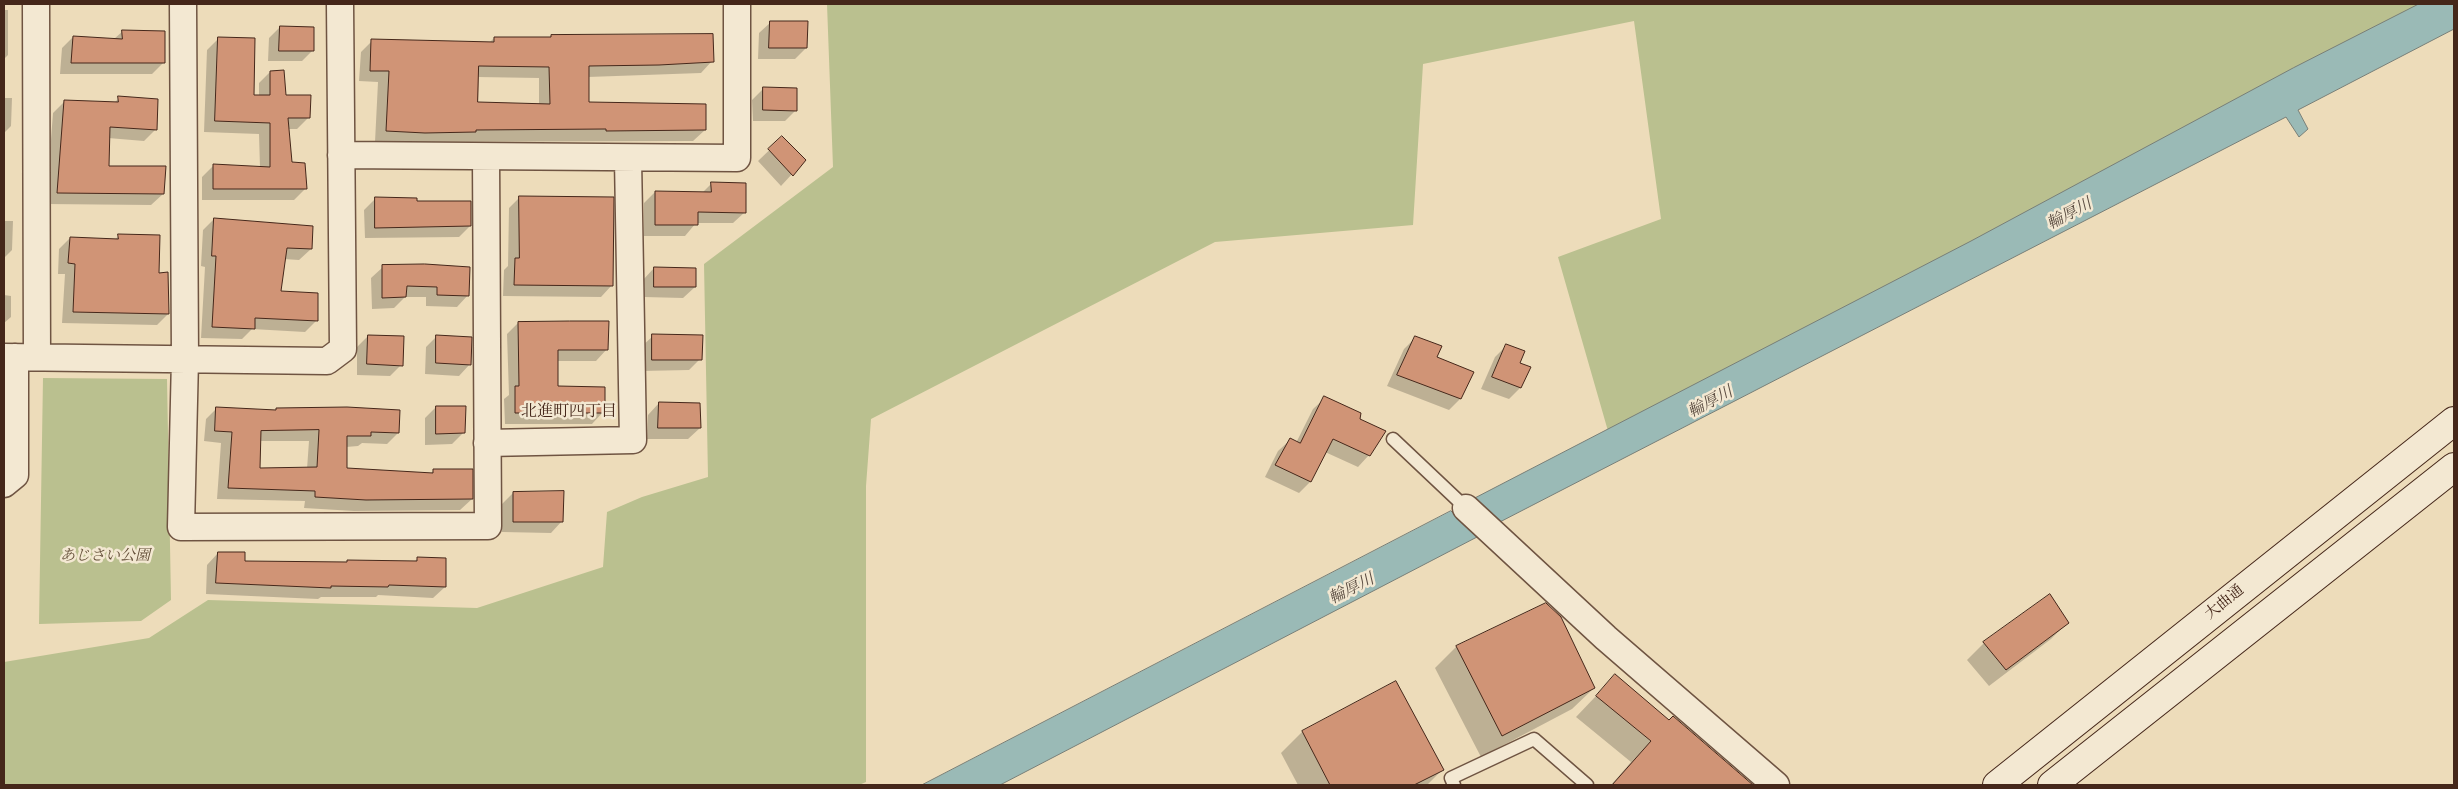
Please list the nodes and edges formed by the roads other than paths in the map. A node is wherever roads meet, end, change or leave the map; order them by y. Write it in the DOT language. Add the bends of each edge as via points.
graph roads {
  1 [pos="36,4"];
  2 [pos="183,4"];
  3 [pos="340,4"];
  4 [pos="737,4"];
  5 [pos="342,155"];
  6 [pos="486,157"];
  7 [pos="628,159"];
  8 [pos="19,357"];
  9 [pos="185,359"];
  10 [pos="2454,421"];
  11 [pos="1393,439"];
  12 [pos="487,442"];
  13 [pos="2454,467"];
  14 [pos="4,484"];
  15 [pos="1466,508"];
  16 [pos="1454,785"];
  17 [pos="1587,785"];
  18 [pos="1776,785"];
  19 [pos="1997,785"];
  20 [pos="2052,785"];
  1 -- 8 [label="street"];
  2 -- 9 [label="street"];
  3 -- 5 [label="street"];
  4 -- 7 [label="street" via="737,158"];
  5 -- 6 [label="street"];
  5 -- 9 [label="street" via="342,349 327,361"];
  6 -- 7 [label="street"];
  6 -- 12 [label="street"];
  7 -- 12 [label="street" via="633,440"];
  8 -- 9 [label="street"];
  8 -- 14 [label="street" via="15,475"];
  9 -- 12 [label="street" via="181,527 488,526"];
  10 -- 19 [label="main road, 大曲通"];
  11 -- 15 [label="lane"];
  13 -- 20 [label="main road"];
  15 -- 18 [label="street" via="1606,638"];
  16 -- 17 [label="lane" via="1450,778 1534,739"];
}
